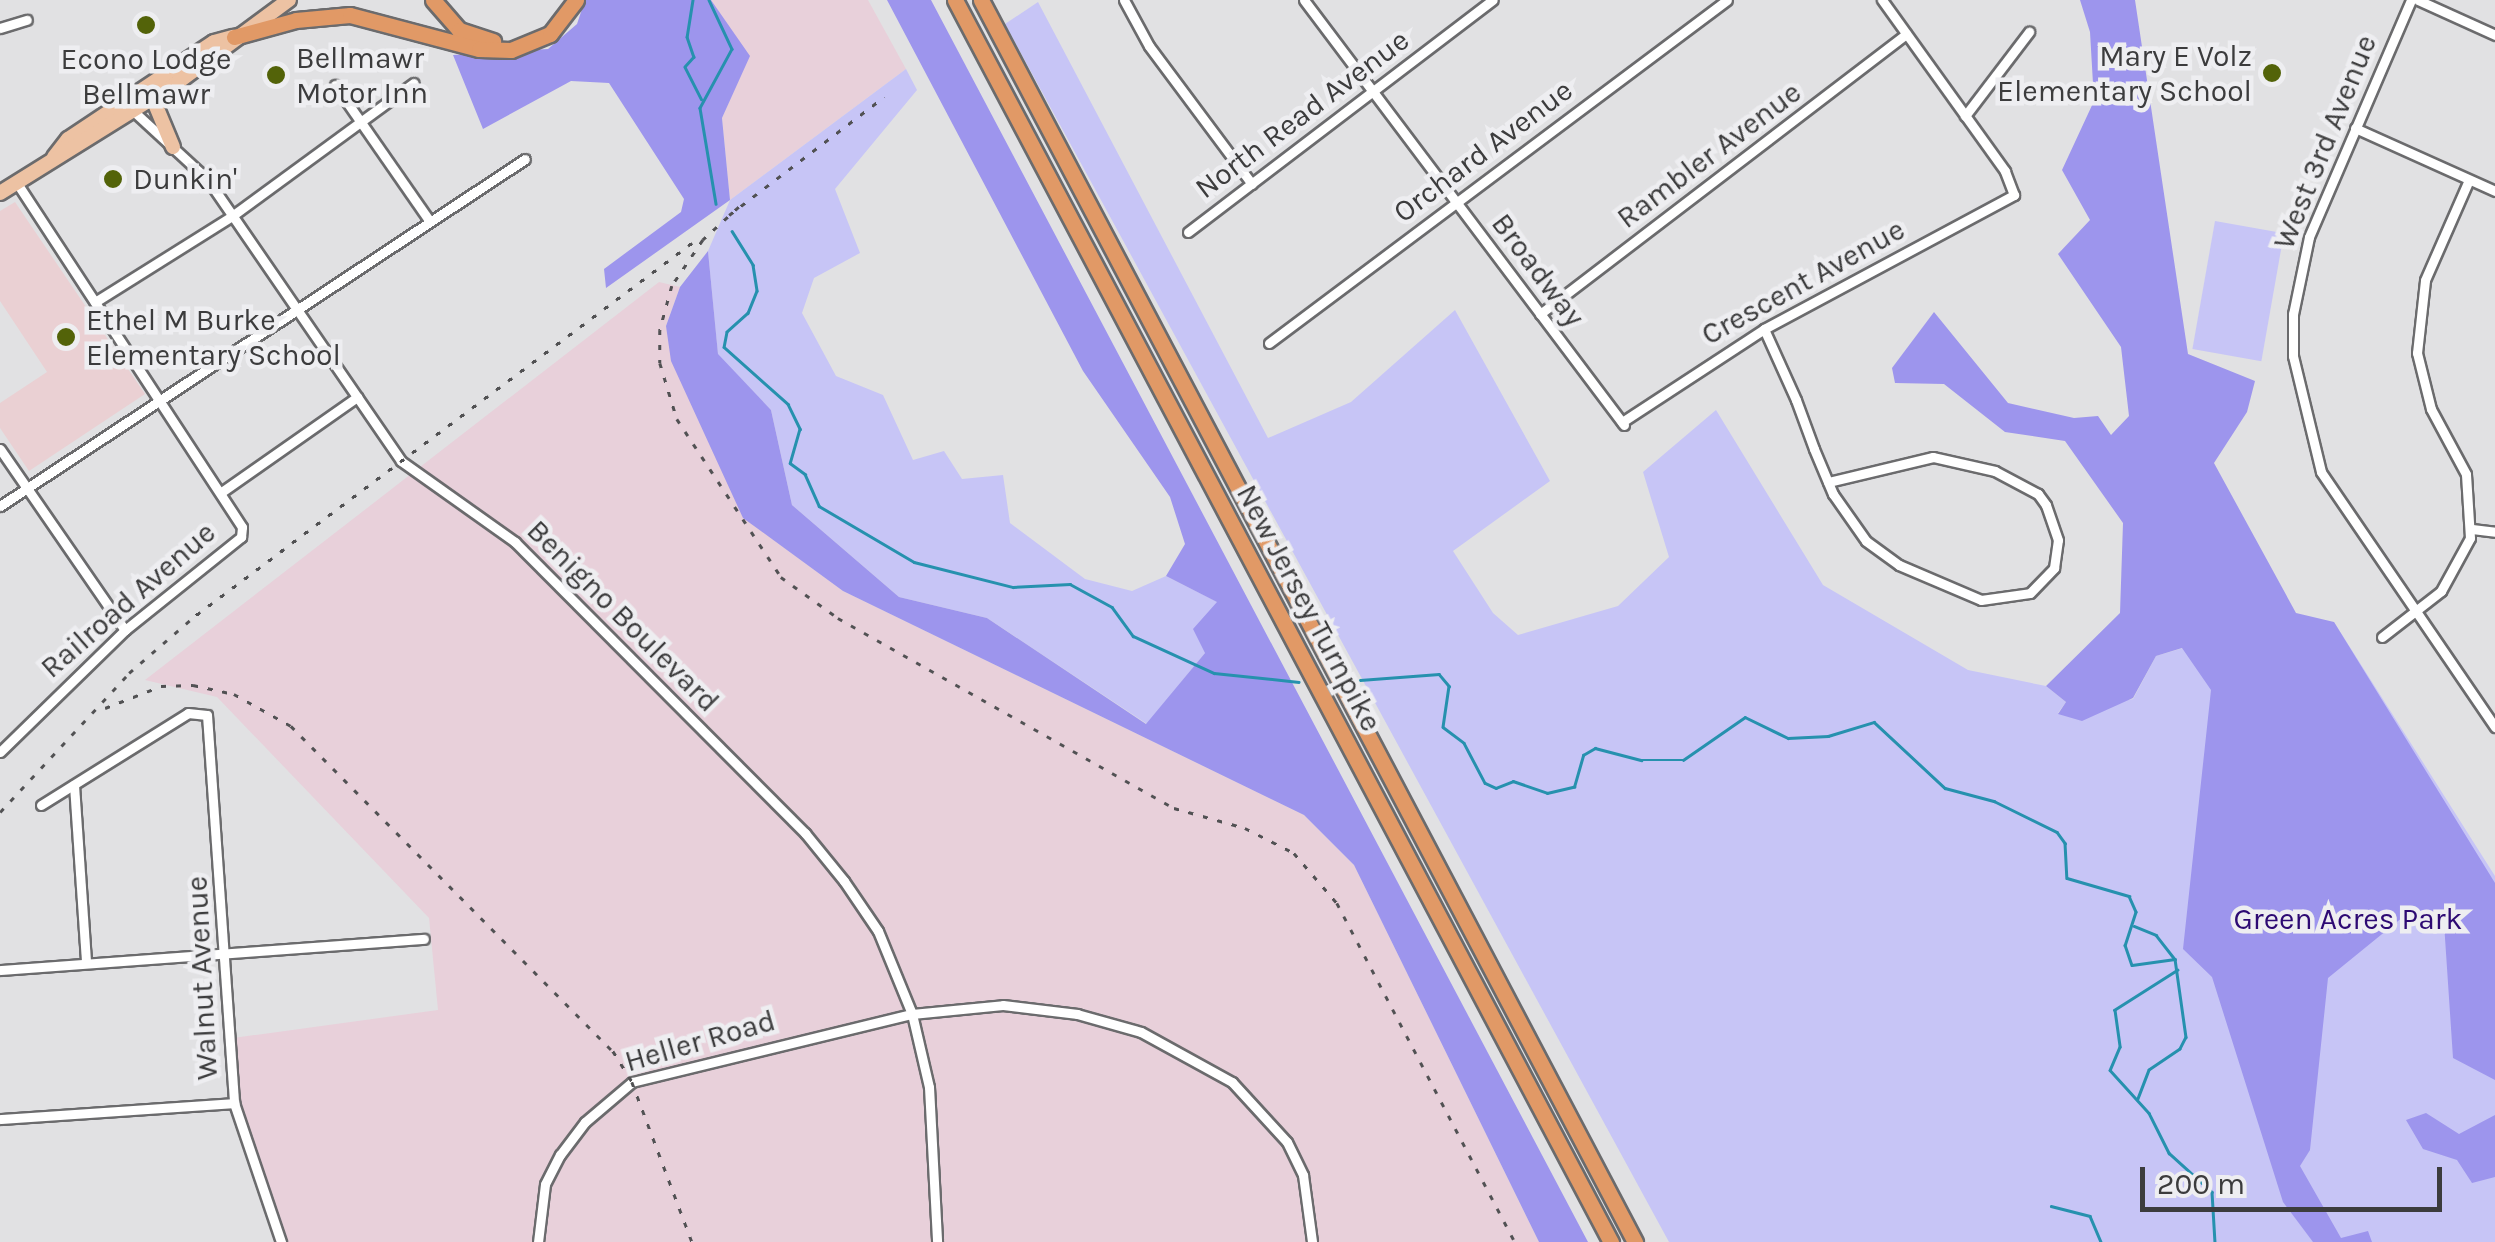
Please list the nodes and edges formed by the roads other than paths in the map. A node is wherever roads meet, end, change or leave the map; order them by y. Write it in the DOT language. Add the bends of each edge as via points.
graph roads {
  1 [pos="288,0"];
  2 [pos="434,0"];
  3 [pos="566,0"];
  4 [pos="576,0"];
  5 [pos="1124,0"];
  6 [pos="1304,0"];
  7 [pos="1493,0"];
  8 [pos="1727,0"];
  9 [pos="1882,0"];
  10 [pos="2414,0"];
  11 [pos="982,1"];
  12 [pos="959,8"];
  13 [pos="27,20"];
  14 [pos="0,28"];
  15 [pos="2029,32"];
  16 [pos="1906,34"];
  17 [pos="2495,35"];
  18 [pos="234,37"];
  19 [pos="414,82"];
  20 [pos="335,84"];
  21 [pos="1372,91"];
  22 [pos="153,99"];
  23 [pos="129,106"];
  24 [pos="1965,116"];
  25 [pos="360,122"];
  26 [pos="2354,128"];
  27 [pos="172,147"];
  28 [pos="525,159"];
  29 [pos="2469,180"];
  30 [pos="16,182"];
  31 [pos="1252,184"];
  32 [pos="2495,191"];
  33 [pos="0,193"];
  34 [pos="1454,201"];
  35 [pos="232,216"];
  36 [pos="429,220"];
  37 [pos="1188,232"];
  38 [pos="95,302"];
  39 [pos="294,307"];
  40 [pos="1540,314"];
  41 [pos="1764,329"];
  42 [pos="1269,343"];
  43 [pos="161,396"];
  44 [pos="357,398"];
  45 [pos="1624,424"];
  46 [pos="0,448"];
  47 [pos="1828,482"];
  48 [pos="27,487"];
  49 [pos="223,491"];
  50 [pos="0,506"];
  51 [pos="2472,529"];
  52 [pos="2495,532"];
  53 [pos="2415,612"];
  54 [pos="124,630"];
  55 [pos="2382,637"];
  56 [pos="2495,726"];
  57 [pos="0,752"];
  58 [pos="74,785"];
  59 [pos="42,805"];
  60 [pos="424,939"];
  61 [pos="226,952"];
  62 [pos="86,963"];
  63 [pos="0,970"];
  64 [pos="912,1014"];
  65 [pos="234,1103"];
  66 [pos="0,1120"];
  67 [pos="281,1242"];
  68 [pos="538,1242"];
  69 [pos="937,1242"];
  70 [pos="1312,1242"];
  71 [pos="1612,1242"];
  72 [pos="1635,1242"];
  1 -- 18 [label="main road"];
  2 -- 3 [label="highway" via="459,30 502,41 539,30"];
  4 -- 18 [label="highway" via="550,34 511,50 479,49 350,15 296,20"];
  5 -- 31 [label="street" via="1149,46"];
  6 -- 21 [label="street, Broadway"];
  7 -- 21 [label="street, North Read Avenue"];
  8 -- 34 [label="street, Orchard Avenue"];
  9 -- 16 [label="street"];
  10 -- 17 [label="street"];
  10 -- 26 [label="street, West 3rd Avenue"];
  11 -- 72 [label="highway, New Jersey Turnpike"];
  12 -- 71 [label="highway, New Jersey Turnpike"];
  13 -- 14 [label="street"];
  15 -- 24 [label="street"];
  16 -- 24 [label="street"];
  16 -- 40 [label="street, Rambler Avenue"];
  18 -- 22 [label="main road"];
  18 -- 23 [label="main road" via="214,42"];
  19 -- 25 [label="street"];
  20 -- 25 [label="street"];
  21 -- 31 [label="street, North Read Avenue"];
  21 -- 34 [label="street, Broadway"];
  22 -- 23 [label="main road"];
  22 -- 27 [label="main road"];
  23 -- 27 [label="street, Benigno Boulevard"];
  23 -- 30 [label="main road"];
  24 -- 41 [label="street, Crescent Avenue" via="2005,170 2014,195"];
  25 -- 35 [label="street"];
  25 -- 36 [label="street"];
  26 -- 29 [label="street"];
  26 -- 53 [label="street, West 3rd Avenue" via="2304,255 2293,356 2321,472"];
  27 -- 35 [label="street, Benigno Boulevard" via="199,170"];
  28 -- 36 [label="street"];
  29 -- 32 [label="street"];
  29 -- 51 [label="street" via="2424,280 2418,352 2432,410 2466,474"];
  30 -- 33 [label="main road"];
  30 -- 38 [label="street"];
  31 -- 37 [label="street, North Read Avenue"];
  34 -- 40 [label="street, Broadway"];
  34 -- 42 [label="street, Orchard Avenue"];
  35 -- 38 [label="street"];
  35 -- 39 [label="street, Benigno Boulevard"];
  36 -- 39 [label="street"];
  38 -- 43 [label="street"];
  39 -- 43 [label="street"];
  39 -- 44 [label="street, Benigno Boulevard"];
  40 -- 45 [label="street, Broadway"];
  41 -- 45 [label="street, Crescent Avenue"];
  41 -- 47 [label="street"];
  43 -- 48 [label="street"];
  43 -- 49 [label="street"];
  44 -- 49 [label="street"];
  44 -- 64 [label="street, Benigno Boulevard" via="401,460 516,542 805,833 878,931"];
  46 -- 48 [label="street"];
  47 -- 47 [label="street" via="1933,457 1995,471 2032,490 2054,522 2058,553 2043,582 2010,600 1954,592 1899,566 1848,521"];
  48 -- 50 [label="street"];
  48 -- 54 [label="street"];
  49 -- 54 [label="street, Railroad Avenue" via="241,537"];
  51 -- 52 [label="street"];
  51 -- 53 [label="street" via="2441,591"];
  53 -- 55 [label="street"];
  53 -- 56 [label="street, West 3rd Avenue"];
  54 -- 57 [label="street, Railroad Avenue"];
  58 -- 59 [label="street"];
  58 -- 61 [label="street, Walnut Avenue" via="198,711 207,715"];
  58 -- 62 [label="street"];
  60 -- 61 [label="street"];
  61 -- 62 [label="street"];
  61 -- 65 [label="street, Walnut Avenue"];
  62 -- 63 [label="street"];
  64 -- 68 [label="street, Heller Road" via="632,1082 585,1122 560,1155 545,1184"];
  64 -- 69 [label="street, Benigno Boulevard" via="930,1093"];
  64 -- 70 [label="street, Heller Road" via="1037,1006 1174,1046 1271,1118 1303,1175"];
  65 -- 66 [label="street"];
  65 -- 67 [label="street, Walnut Avenue"];
}
